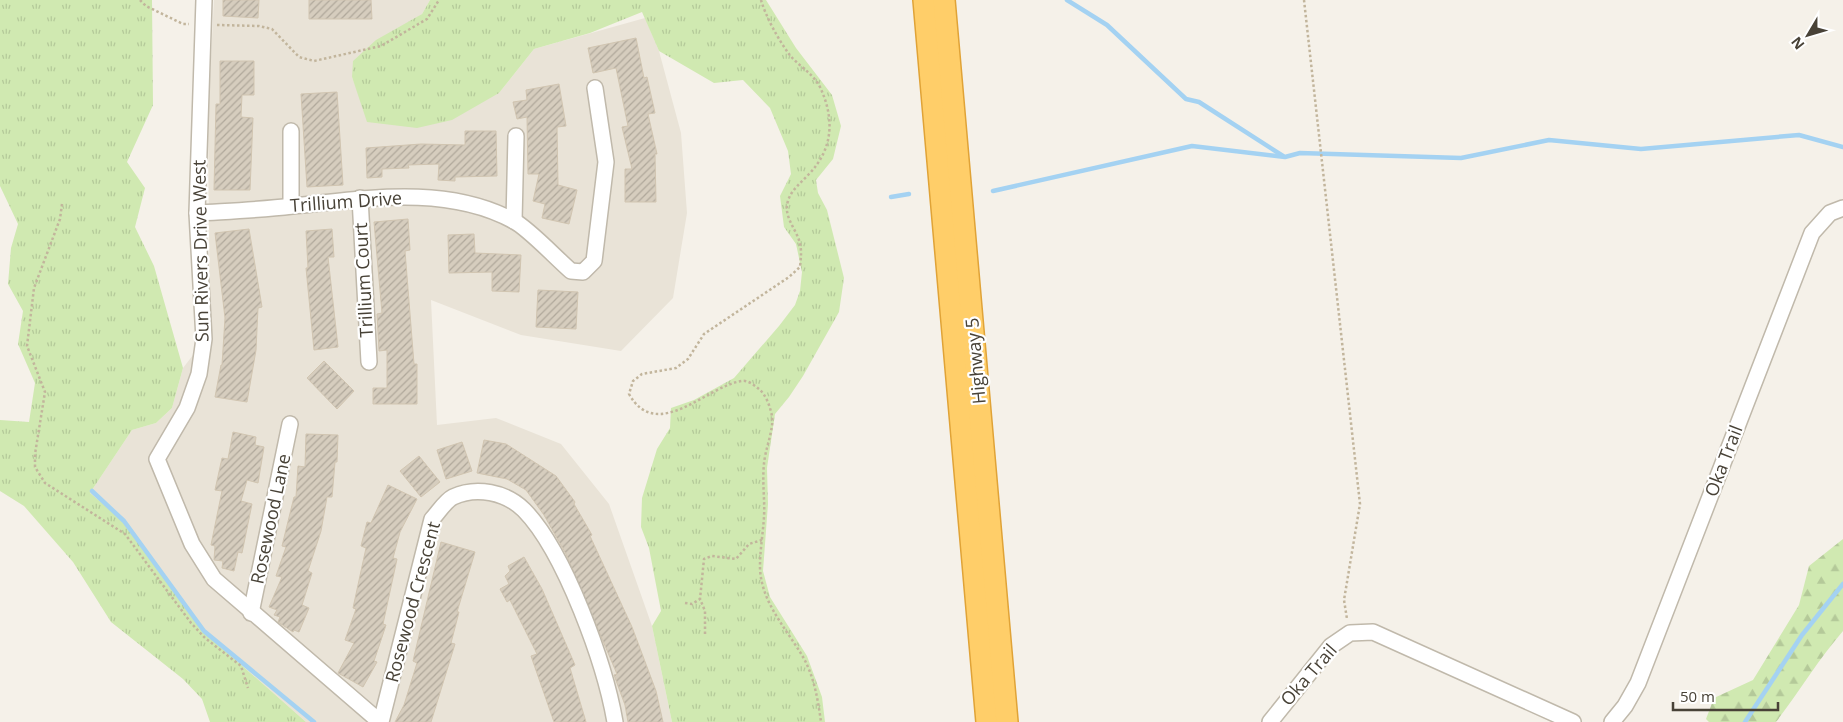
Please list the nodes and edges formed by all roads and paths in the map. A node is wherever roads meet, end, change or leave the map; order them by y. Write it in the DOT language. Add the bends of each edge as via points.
graph roads {
  1 [pos="140,0"];
  2 [pos="204,0"];
  3 [pos="439,0"];
  4 [pos="760,0"];
  5 [pos="924,0"];
  6 [pos="944,0"];
  7 [pos="1304,0"];
  8 [pos="203,24"];
  9 [pos="596,88"];
  10 [pos="291,131"];
  11 [pos="516,136"];
  12 [pos="360,198"];
  13 [pos="62,204"];
  14 [pos="291,206"];
  15 [pos="1843,208"];
  16 [pos="197,213"];
  17 [pos="514,221"];
  18 [pos="369,362"];
  19 [pos="290,424"];
  20 [pos="762,540"];
  21 [pos="700,599"];
  22 [pos="684,603"];
  23 [pos="252,613"];
  24 [pos="1350,633"];
  25 [pos="705,634"];
  26 [pos="248,688"];
  27 [pos="380,722"];
  28 [pos="615,722"];
  29 [pos="821,722"];
  30 [pos="987,722"];
  31 [pos="1007,722"];
  32 [pos="1270,722"];
  33 [pos="1573,722"];
  34 [pos="1612,722"];
  1 -- 8 [label="path" via="183,24"];
  2 -- 8 [label="street, Sun Rivers Drive West"];
  3 -- 8 [label="path" via="427,19 381,46 314,61 299,57 272,30 259,26"];
  4 -- 20 [label="path" via="790,55 819,87 829,116 831,133 827,150 793,190 787,202 789,220 802,252 800,266 789,278 704,334 688,359 676,368 642,374 633,380 629,394 635,404 649,413 670,412 743,380 761,391 772,417 764,463"];
  5 -- 30 [label="highway, Highway 5"];
  6 -- 31 [label="highway, Highway 5"];
  7 -- 24 [label="path" via="1360,504 1344,600"];
  8 -- 16 [label="street, Sun Rivers Drive West"];
  9 -- 17 [label="street, Trillium Drive" via="606,162 594,261 584,272 571,271"];
  10 -- 14 [label="street"];
  11 -- 17 [label="street"];
  12 -- 14 [label="street, Trillium Drive"];
  12 -- 17 [label="street, Trillium Drive" via="406,197 467,203"];
  12 -- 18 [label="street, Trillium Court"];
  13 -- 26 [label="path" via="60,219 34,288 27,346 45,392 35,454 36,467 45,483 125,534 191,623 241,666"];
  14 -- 16 [label="street, Trillium Drive"];
  15 -- 34 [label="street, Oka Trail" via="1830,213 1812,233 1638,683"];
  16 -- 23 [label="street, Sun Rivers Drive West" via="204,339 199,374 187,408 157,459 192,544 214,579"];
  19 -- 23 [label="street, Rosewood Lane"];
  20 -- 21 [label="path" via="750,544 736,559 712,556 704,559"];
  20 -- 29 [label="path" via="762,587 778,621 804,658 818,697"];
  21 -- 22 [label="path" via="692,604"];
  21 -- 25 [label="path"];
  23 -- 27 [label="street"];
  24 -- 32 [label="street, Oka Trail" via="1331,646"];
  24 -- 33 [label="street, Oka Trail" via="1373,632"];
  27 -- 28 [label="street, Rosewood Crescent" via="432,520 452,498 475,490 502,495 523,509 552,548 590,630"];
}
